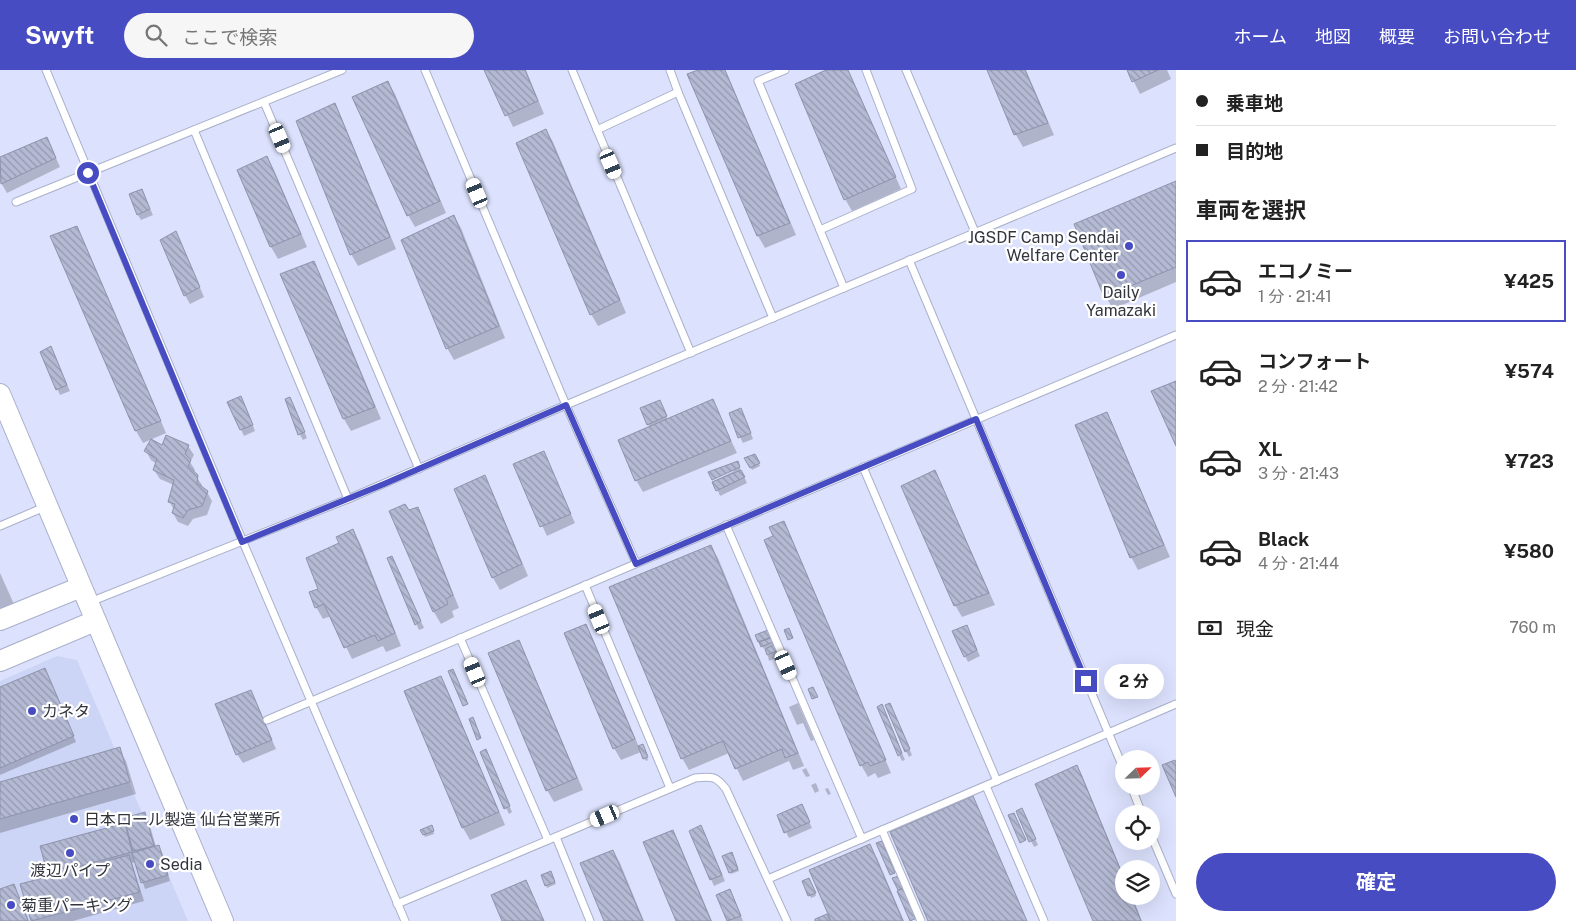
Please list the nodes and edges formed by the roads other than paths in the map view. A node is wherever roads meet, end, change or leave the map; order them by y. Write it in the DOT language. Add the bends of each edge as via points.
graph roads {
  1 [pos="46,70"];
  2 [pos="342,70"];
  3 [pos="425,70"];
  4 [pos="572,70"];
  5 [pos="670,70"];
  6 [pos="785,70"];
  7 [pos="866,70"];
  8 [pos="906,70"];
  9 [pos="678,92"];
  10 [pos="264,102"];
  11 [pos="194,130"];
  12 [pos="597,130"];
  13 [pos="1176,148"];
  14 [pos="88,173"];
  15 [pos="16,202"];
  16 [pos="820,230"];
  17 [pos="975,232"];
  18 [pos="910,260"];
  19 [pos="844,288"];
  20 [pos="774,318"];
  21 [pos="1176,334"];
  22 [pos="691,353"];
  23 [pos="0,394"];
  24 [pos="566,405"];
  25 [pos="976,419"];
  26 [pos="863,467"];
  27 [pos="419,469"];
  28 [pos="348,499"];
  29 [pos="47,506"];
  30 [pos="726,525"];
  31 [pos="0,526"];
  32 [pos="242,542"];
  33 [pos="636,564"];
  34 [pos="585,585"];
  35 [pos="88,604"];
  36 [pos="0,620"];
  37 [pos="460,638"];
  38 [pos="0,661"];
  39 [pos="311,701"];
  40 [pos="1176,704"];
  41 [pos="267,720"];
  42 [pos="1108,733"];
  43 [pos="1115,750"];
  44 [pos="997,781"];
  45 [pos="986,786"];
  46 [pos="670,788"];
  47 [pos="882,830"];
  48 [pos="556,837"];
  49 [pos="862,839"];
  50 [pos="548,840"];
  51 [pos="1157,850"];
  52 [pos="768,879"];
  53 [pos="1176,894"];
  54 [pos="397,904"];
  55 [pos="223,921"];
  56 [pos="405,921"];
  57 [pos="590,921"];
  58 [pos="786,921"];
  59 [pos="921,921"];
  60 [pos="1044,921"];
  1 -- 14 [label="lane"];
  2 -- 10 [label="lane"];
  3 -- 24 [label="lane"];
  4 -- 12 [label="lane"];
  5 -- 9 [label="lane"];
  6 -- 16 [label="lane" via="758,81"];
  7 -- 16 [label="lane" via="912,189"];
  8 -- 17 [label="lane"];
  9 -- 12 [label="lane"];
  9 -- 20 [label="lane"];
  10 -- 11 [label="lane"];
  10 -- 27 [label="lane"];
  11 -- 14 [label="lane"];
  11 -- 28 [label="lane"];
  12 -- 22 [label="lane"];
  13 -- 17 [label="lane"];
  14 -- 15 [label="lane"];
  14 -- 32 [label="lane"];
  16 -- 19 [label="lane"];
  17 -- 18 [label="lane"];
  18 -- 19 [label="lane"];
  18 -- 25 [label="lane"];
  19 -- 20 [label="lane"];
  20 -- 22 [label="lane"];
  21 -- 25 [label="lane"];
  22 -- 24 [label="lane"];
  23 -- 29 [label="street"];
  24 -- 27 [label="lane"];
  24 -- 33 [label="lane"];
  25 -- 26 [label="lane"];
  25 -- 42 [label="lane"];
  26 -- 30 [label="lane"];
  26 -- 44 [label="lane"];
  27 -- 28 [label="lane"];
  28 -- 32 [label="lane"];
  29 -- 31 [label="lane"];
  29 -- 35 [label="street"];
  30 -- 33 [label="lane"];
  30 -- 49 [label="lane"];
  32 -- 35 [label="lane"];
  32 -- 39 [label="lane"];
  33 -- 34 [label="lane"];
  34 -- 37 [label="lane"];
  34 -- 46 [label="lane"];
  35 -- 36 [label="street"];
  35 -- 38 [label="street"];
  35 -- 55 [label="street"];
  37 -- 39 [label="lane"];
  37 -- 50 [label="lane"];
  39 -- 41 [label="lane"];
  39 -- 54 [label="lane"];
  40 -- 42 [label="lane"];
  42 -- 43 [label="lane"];
  42 -- 44 [label="lane"];
  44 -- 45 [label="lane"];
  45 -- 47 [label="lane"];
  45 -- 60 [label="lane"];
  46 -- 48 [label="lane"];
  46 -- 52 [label="lane" via="695,778 708,776 718,779"];
  47 -- 49 [label="lane"];
  47 -- 59 [label="lane"];
  48 -- 50 [label="lane"];
  48 -- 57 [label="lane"];
  49 -- 52 [label="lane"];
  50 -- 54 [label="lane"];
  51 -- 53 [label="lane"];
  52 -- 58 [label="lane"];
  54 -- 56 [label="lane"];
}
